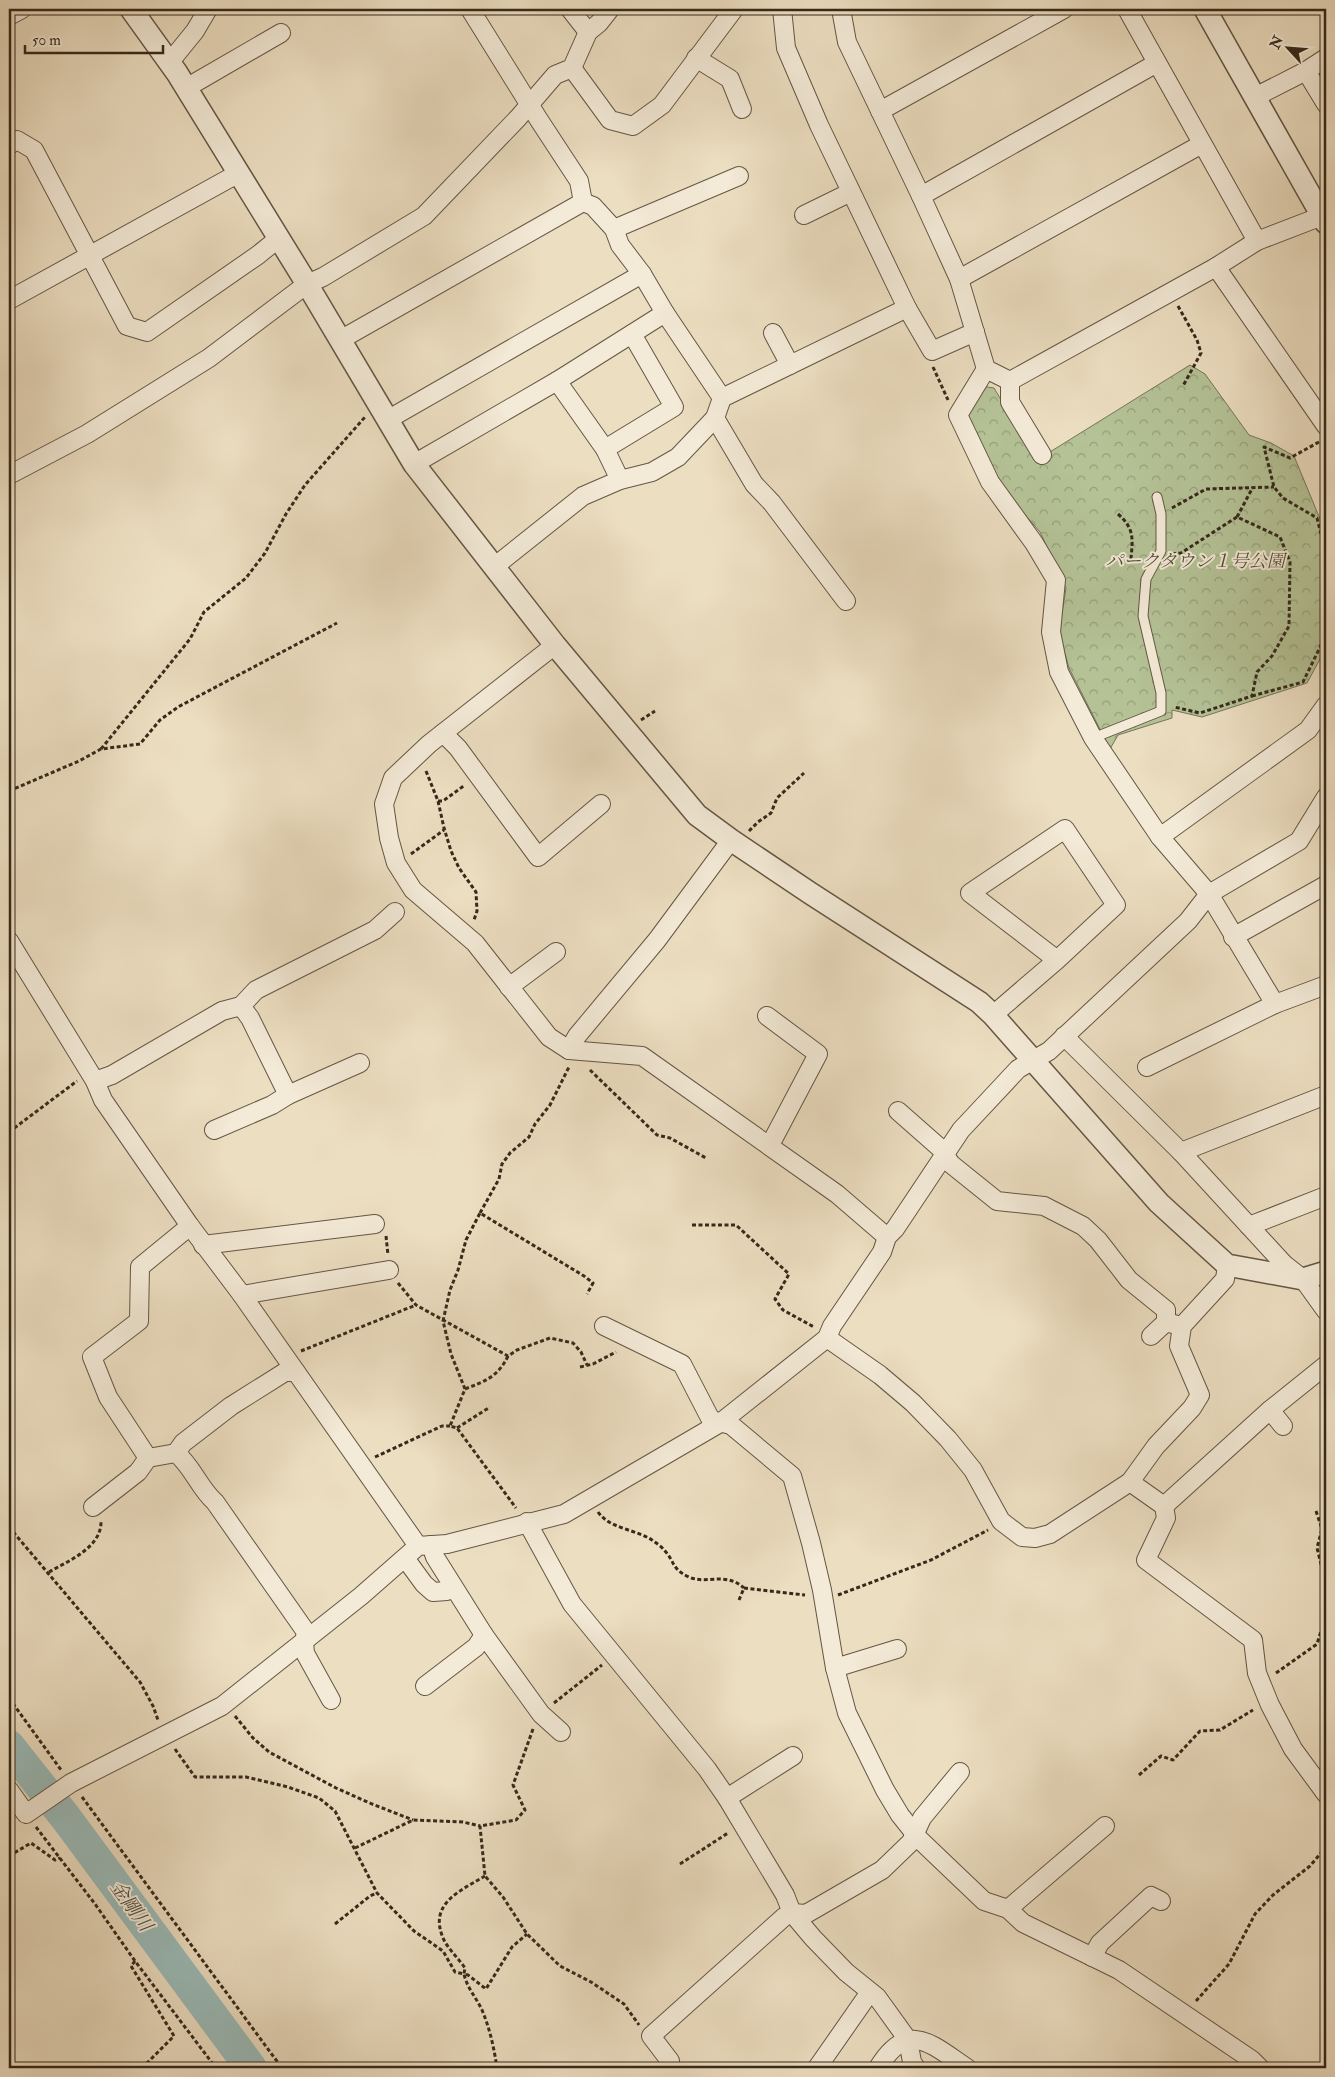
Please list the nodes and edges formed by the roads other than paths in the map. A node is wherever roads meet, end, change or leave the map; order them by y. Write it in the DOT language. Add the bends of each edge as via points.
graph roads {
  1 [pos="22,9"];
  2 [pos="131,9"];
  3 [pos="208,9"];
  4 [pos="470,9"];
  5 [pos="570,9"];
  6 [pos="610,9"];
  7 [pos="734,9"];
  8 [pos="782,9"];
  9 [pos="1064,9"];
  10 [pos="1127,9"];
  11 [pos="1205,9"];
  12 [pos="845,11"];
  13 [pos="9,16"];
  14 [pos="588,32"];
  15 [pos="281,33"];
  16 [pos="696,58"];
  17 [pos="1326,58"];
  18 [pos="169,62"];
  19 [pos="1157,63"];
  20 [pos="572,68"];
  21 [pos="1306,71"];
  22 [pos="186,88"];
  23 [pos="1255,96"];
  24 [pos="1326,104"];
  25 [pos="530,105"];
  26 [pos="742,109"];
  27 [pos="880,111"];
  28 [pos="1202,144"];
  29 [pos="9,145"];
  30 [pos="239,173"];
  31 [pos="739,176"];
  32 [pos="850,192"];
  33 [pos="921,196"];
  34 [pos="583,202"];
  35 [pos="804,215"];
  36 [pos="1324,219"];
  37 [pos="614,229"];
  38 [pos="279,238"];
  39 [pos="1257,241"];
  40 [pos="91,255"];
  41 [pos="1216,267"];
  42 [pos="642,274"];
  43 [pos="959,279"];
  44 [pos="308,284"];
  45 [pos="12,294"];
  46 [pos="907,308"];
  47 [pos="665,313"];
  48 [pos="975,332"];
  49 [pos="773,333"];
  50 [pos="632,334"];
  51 [pos="340,340"];
  52 [pos="790,365"];
  53 [pos="986,369"];
  54 [pos="556,381"];
  55 [pos="1010,381"];
  56 [pos="722,398"];
  57 [pos="383,413"];
  58 [pos="715,418"];
  59 [pos="1326,426"];
  60 [pos="605,449"];
  61 [pos="1042,455"];
  62 [pos="414,464"];
  63 [pos="9,474"];
  64 [pos="620,480"];
  65 [pos="1157,497"];
  66 [pos="494,567"];
  67 [pos="846,602"];
  68 [pos="555,645"];
  69 [pos="1326,705"];
  70 [pos="443,733"];
  71 [pos="1093,738"];
  72 [pos="1326,796"];
  73 [pos="601,804"];
  74 [pos="1160,837"];
  75 [pos="737,844"];
  76 [pos="1326,885"];
  77 [pos="1209,894"];
  78 [pos="394,912"];
  79 [pos="1233,937"];
  80 [pos="9,941"];
  81 [pos="556,952"];
  82 [pos="1057,960"];
  83 [pos="1326,985"];
  84 [pos="509,987"];
  85 [pos="1275,1004"];
  86 [pos="241,1006"];
  87 [pos="993,1015"];
  88 [pos="767,1016"];
  89 [pos="1064,1036"];
  90 [pos="569,1050"];
  91 [pos="1033,1060"];
  92 [pos="360,1063"];
  93 [pos="1147,1067"];
  94 [pos="95,1081"];
  95 [pos="288,1095"];
  96 [pos="1326,1095"];
  97 [pos="898,1111"];
  98 [pos="214,1130"];
  99 [pos="770,1145"];
  100 [pos="1181,1152"];
  101 [pos="945,1154"];
  102 [pos="1326,1196"];
  103 [pos="375,1224"];
  104 [pos="190,1226"];
  105 [pos="1249,1226"];
  106 [pos="887,1237"];
  107 [pos="203,1245"];
  108 [pos="1227,1265"];
  109 [pos="389,1270"];
  110 [pos="1326,1272"];
  111 [pos="1303,1279"];
  112 [pos="242,1295"];
  113 [pos="1326,1311"];
  114 [pos="1174,1324"];
  115 [pos="604,1326"];
  116 [pos="1151,1336"];
  117 [pos="827,1338"];
  118 [pos="291,1365"];
  119 [pos="1326,1365"];
  120 [pos="1270,1410"];
  121 [pos="720,1423"];
  122 [pos="1283,1426"];
  123 [pos="176,1453"];
  124 [pos="148,1458"];
  125 [pos="1130,1482"];
  126 [pos="97,1503"];
  127 [pos="1164,1506"];
  128 [pos="527,1522"];
  129 [pos="418,1550"];
  130 [pos="452,1587"];
  131 [pos="484,1635"];
  132 [pos="304,1642"];
  133 [pos="897,1649"];
  134 [pos="835,1668"];
  135 [pos="426,1686"];
  136 [pos="331,1700"];
  137 [pos="561,1732"];
  138 [pos="793,1756"];
  139 [pos="960,1772"];
  140 [pos="9,1790"];
  141 [pos="1325,1790"];
  142 [pos="727,1798"];
  143 [pos="1105,1826"];
  144 [pos="916,1833"];
  145 [pos="1161,1901"];
  146 [pos="1008,1909"];
  147 [pos="792,1913"];
  148 [pos="1092,1957"];
  149 [pos="870,1992"];
  150 [pos="908,2040"];
  151 [pos="670,2066"];
  152 [pos="817,2068"];
  153 [pos="878,2068"];
  154 [pos="916,2068"];
  155 [pos="967,2068"];
  156 [pos="1260,2068"];
  1 -- 13 [label="street"];
  2 -- 18 [label="street"];
  3 -- 18 [label="street" via="195,31"];
  4 -- 25 [label="street"];
  5 -- 14 [label="street"];
  6 -- 14 [label="street"];
  7 -- 16 [label="street"];
  8 -- 32 [label="street" via="786,48"];
  9 -- 27 [label="street"];
  10 -- 19 [label="street"];
  11 -- 23 [label="street"];
  12 -- 27 [label="street" via="847,42"];
  14 -- 20 [label="street"];
  15 -- 22 [label="street"];
  16 -- 20 [label="street" via="662,106 633,126 610,120"];
  16 -- 26 [label="street" via="730,79"];
  17 -- 21 [label="street"];
  18 -- 22 [label="street"];
  19 -- 28 [label="street"];
  19 -- 33 [label="street"];
  20 -- 25 [label="street" via="555,75"];
  21 -- 23 [label="street"];
  21 -- 24 [label="street"];
  22 -- 30 [label="street"];
  23 -- 36 [label="street"];
  25 -- 34 [label="street" via="579,180"];
  25 -- 44 [label="street" via="424,216"];
  27 -- 33 [label="street"];
  28 -- 39 [label="street"];
  28 -- 43 [label="street"];
  29 -- 40 [label="street" via="17,140 34,150"];
  30 -- 38 [label="street"];
  30 -- 40 [label="street"];
  31 -- 37 [label="street"];
  32 -- 35 [label="street"];
  32 -- 46 [label="street"];
  33 -- 43 [label="street"];
  34 -- 37 [label="street" via="593,206"];
  34 -- 51 [label="street"];
  36 -- 39 [label="street"];
  37 -- 42 [label="street" via="620,245"];
  38 -- 40 [label="street" via="147,332 127,326"];
  38 -- 44 [label="street"];
  39 -- 41 [label="street"];
  40 -- 45 [label="street"];
  41 -- 55 [label="street"];
  41 -- 59 [label="street"];
  42 -- 47 [label="street"];
  42 -- 57 [label="street"];
  43 -- 48 [label="street"];
  44 -- 51 [label="street"];
  44 -- 63 [label="street" via="209,358 87,434"];
  46 -- 48 [label="street" via="932,351"];
  46 -- 52 [label="street"];
  47 -- 50 [label="street"];
  47 -- 56 [label="street"];
  48 -- 53 [label="street"];
  49 -- 52 [label="street"];
  50 -- 54 [label="street"];
  50 -- 60 [label="street" via="674,407"];
  51 -- 57 [label="street"];
  52 -- 56 [label="street"];
  53 -- 55 [label="street"];
  53 -- 71 [label="street" via="958,415 990,482 1056,580 1051,632 1059,672"];
  54 -- 60 [label="street"];
  54 -- 62 [label="street"];
  55 -- 61 [label="street" via="1010,402"];
  56 -- 58 [label="street"];
  57 -- 62 [label="street"];
  58 -- 64 [label="street" via="678,457 652,472"];
  58 -- 67 [label="street" via="754,484 772,503"];
  60 -- 64 [label="street"];
  62 -- 66 [label="street"];
  64 -- 66 [label="street" via="583,496"];
  65 -- 71 [label="lane" via="1161,514 1160,551 1146,580 1143,616 1161,693 1161,710"];
  66 -- 68 [label="street"];
  68 -- 70 [label="street"];
  68 -- 75 [label="street" via="697,815"];
  69 -- 74 [label="street" via="1308,730"];
  70 -- 73 [label="street" via="458,748 538,857"];
  70 -- 84 [label="street" via="394,778 384,804 389,838 396,863 413,890 475,943"];
  71 -- 74 [label="street"];
  72 -- 77 [label="street" via="1299,841"];
  74 -- 77 [label="street"];
  75 -- 87 [label="street" via="979,1002"];
  75 -- 90 [label="street"];
  76 -- 79 [label="street"];
  77 -- 79 [label="street"];
  77 -- 89 [label="street" via="1188,921"];
  78 -- 86 [label="street" via="375,930 256,990"];
  79 -- 85 [label="street"];
  80 -- 94 [label="street"];
  81 -- 84 [label="street"];
  82 -- 82 [label="street" via="1116,905 1064,829 970,893"];
  82 -- 87 [label="street"];
  83 -- 85 [label="street"];
  84 -- 90 [label="street" via="549,1037"];
  85 -- 93 [label="street"];
  86 -- 94 [label="street" via="222,1011 112,1075"];
  86 -- 95 [label="street"];
  87 -- 91 [label="street"];
  88 -- 99 [label="street" via="818,1054"];
  89 -- 91 [label="street"];
  89 -- 100 [label="street"];
  90 -- 99 [label="street" via="642,1056"];
  91 -- 101 [label="street" via="1018,1069 961,1130"];
  91 -- 108 [label="street" via="1159,1203"];
  92 -- 95 [label="street"];
  94 -- 104 [label="street" via="103,1100"];
  95 -- 98 [label="street"];
  96 -- 100 [label="street"];
  97 -- 101 [label="street"];
  99 -- 106 [label="street" via="837,1194"];
  100 -- 105 [label="street"];
  101 -- 106 [label="street" via="895,1230"];
  101 -- 114 [label="street" via="951,1164 997,1201 1044,1206 1084,1226 1129,1280 1166,1310"];
  102 -- 105 [label="street"];
  103 -- 107 [label="street"];
  104 -- 107 [label="street"];
  104 -- 124 [label="street" via="140,1267 139,1321 92,1357 108,1397"];
  105 -- 111 [label="street" via="1284,1264"];
  106 -- 117 [label="street" via="882,1252"];
  107 -- 112 [label="street"];
  108 -- 111 [label="street"];
  108 -- 114 [label="street" via="1225,1280"];
  109 -- 112 [label="street"];
  110 -- 111 [label="street"];
  111 -- 113 [label="street"];
  112 -- 118 [label="street"];
  114 -- 116 [label="street"];
  114 -- 125 [label="street" via="1179,1346 1200,1395"];
  115 -- 121 [label="street" via="682,1364 712,1420"];
  117 -- 121 [label="street"];
  117 -- 125 [label="street" via="913,1403 973,1470 1001,1521 1022,1537 1050,1534"];
  118 -- 123 [label="street" via="231,1406 183,1443"];
  118 -- 129 [label="street"];
  119 -- 120 [label="street"];
  120 -- 122 [label="street"];
  120 -- 127 [label="street"];
  121 -- 128 [label="street" via="564,1514"];
  121 -- 134 [label="street" via="731,1425 792,1476 822,1590"];
  123 -- 124 [label="street"];
  123 -- 132 [label="street" via="186,1461 306,1632"];
  124 -- 126 [label="street" via="138,1472"];
  125 -- 127 [label="street"];
  127 -- 141 [label="street" via="1166,1518 1146,1560 1253,1640 1257,1673 1292,1749"];
  128 -- 129 [label="street"];
  128 -- 142 [label="street" via="572,1604"];
  129 -- 130 [label="street" via="435,1557"];
  129 -- 130 [label="street" via="424,1584 433,1592 447,1591"];
  129 -- 132 [label="street"];
  130 -- 131 [label="street"];
  131 -- 135 [label="street" via="476,1648"];
  131 -- 137 [label="street" via="541,1714"];
  132 -- 136 [label="street" via="305,1653"];
  132 -- 140 [label="street" via="226,1702 71,1783 26,1814"];
  133 -- 134 [label="street"];
  134 -- 144 [label="street" via="847,1713 885,1790"];
  138 -- 142 [label="street"];
  139 -- 144 [label="street" via="922,1818"];
  142 -- 147 [label="street"];
  143 -- 146 [label="street"];
  144 -- 146 [label="street" via="984,1901"];
  144 -- 147 [label="street" via="882,1870 806,1914"];
  145 -- 148 [label="street" via="1151,1896 1100,1943"];
  146 -- 148 [label="street" via="1023,1923"];
  147 -- 149 [label="street" via="846,1972"];
  147 -- 151 [label="street" via="651,2036"];
  148 -- 156 [label="street" via="1119,1970"];
  149 -- 150 [label="street"];
  149 -- 152 [label="street"];
  150 -- 153 [label="street" via="887,2054"];
  150 -- 154 [label="street"];
  150 -- 155 [label="street" via="928,2041"];
}
